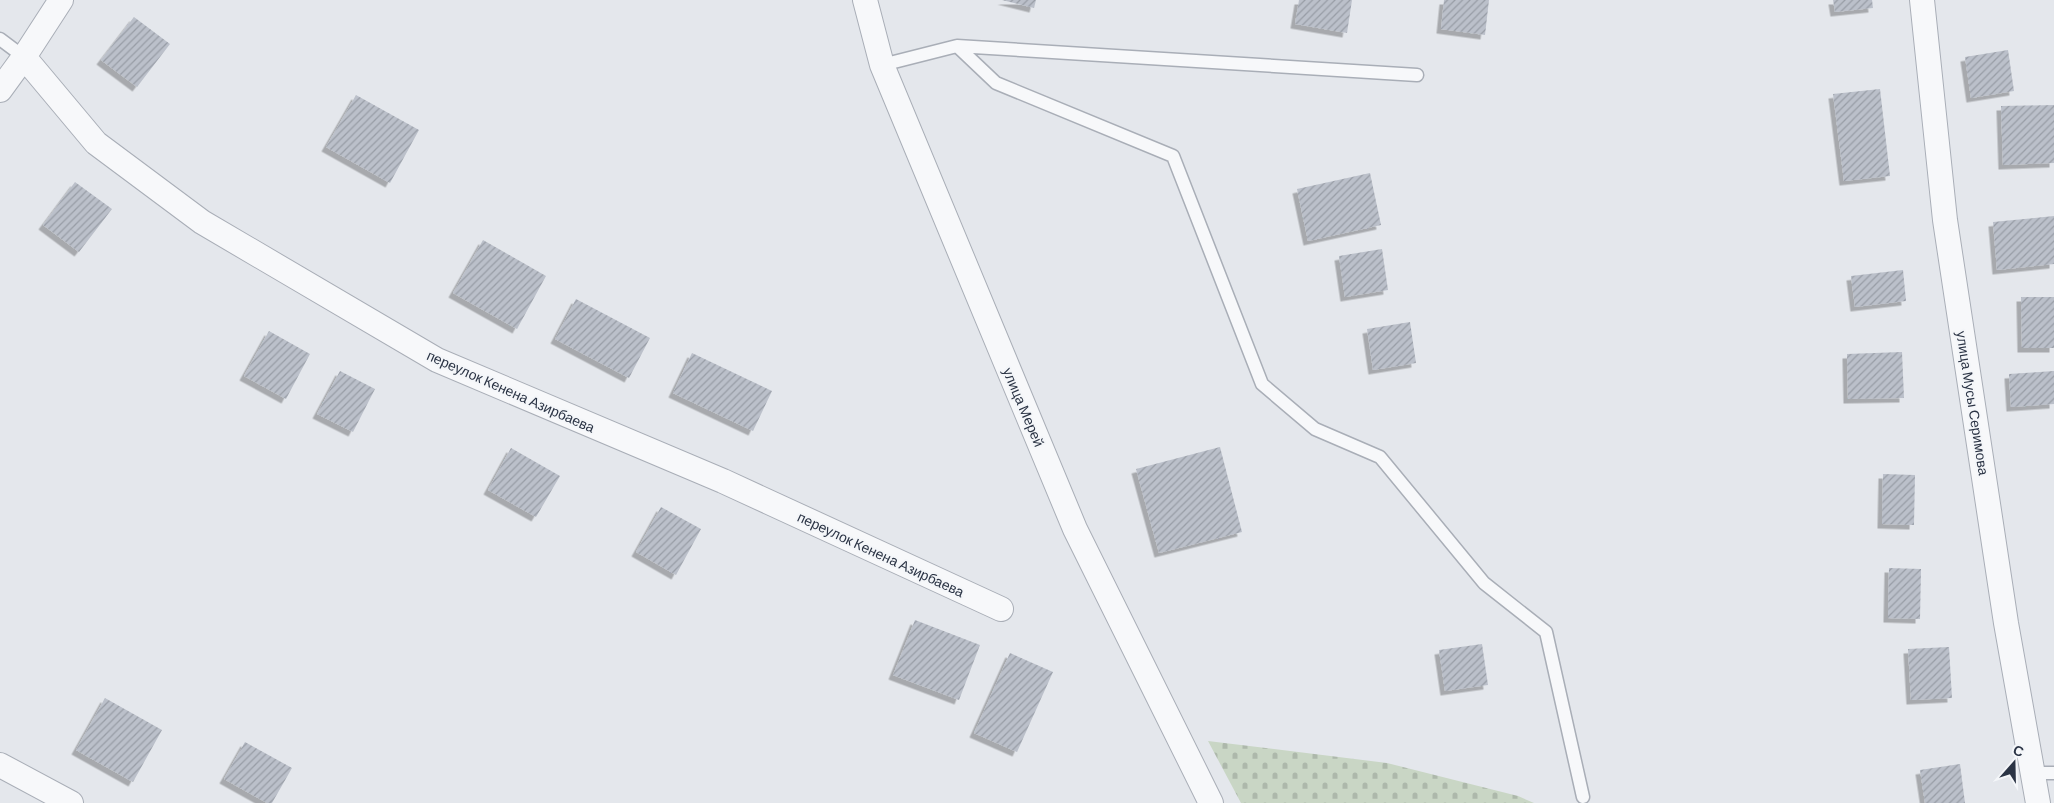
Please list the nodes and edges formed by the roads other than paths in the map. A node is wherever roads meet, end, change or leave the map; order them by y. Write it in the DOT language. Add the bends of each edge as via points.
graph roads {
  1 [pos="60,0"];
  2 [pos="865,0"];
  3 [pos="1922,0"];
  4 [pos="0,39"];
  5 [pos="957,46"];
  6 [pos="24,57"];
  7 [pos="882,65"];
  8 [pos="1417,75"];
  9 [pos="0,90"];
  10 [pos="1001,609"];
  11 [pos="0,765"];
  12 [pos="2044,773"];
  13 [pos="1583,796"];
  14 [pos="70,803"];
  15 [pos="1211,803"];
  16 [pos="2038,803"];
  1 -- 6 [label="street"];
  2 -- 7 [label="street, улица Мерей"];
  3 -- 12 [label="street, улица Мусы Серимова" via="1945,220 2006,623"];
  4 -- 6 [label="lane"];
  5 -- 7 [label="lane"];
  5 -- 8 [label="lane"];
  5 -- 13 [label="lane" via="996,83 1173,156 1262,384 1315,429 1380,457 1484,583 1546,632"];
  6 -- 9 [label="street"];
  6 -- 10 [label="street, переулок Кенена Азирбаева" via="96,143 202,222 436,360 722,481"];
  7 -- 15 [label="street, улица Мерей" via="1075,529"];
  11 -- 14 [label="street"];
  12 -- 16 [label="street, улица Мусы Серимова"];
}
